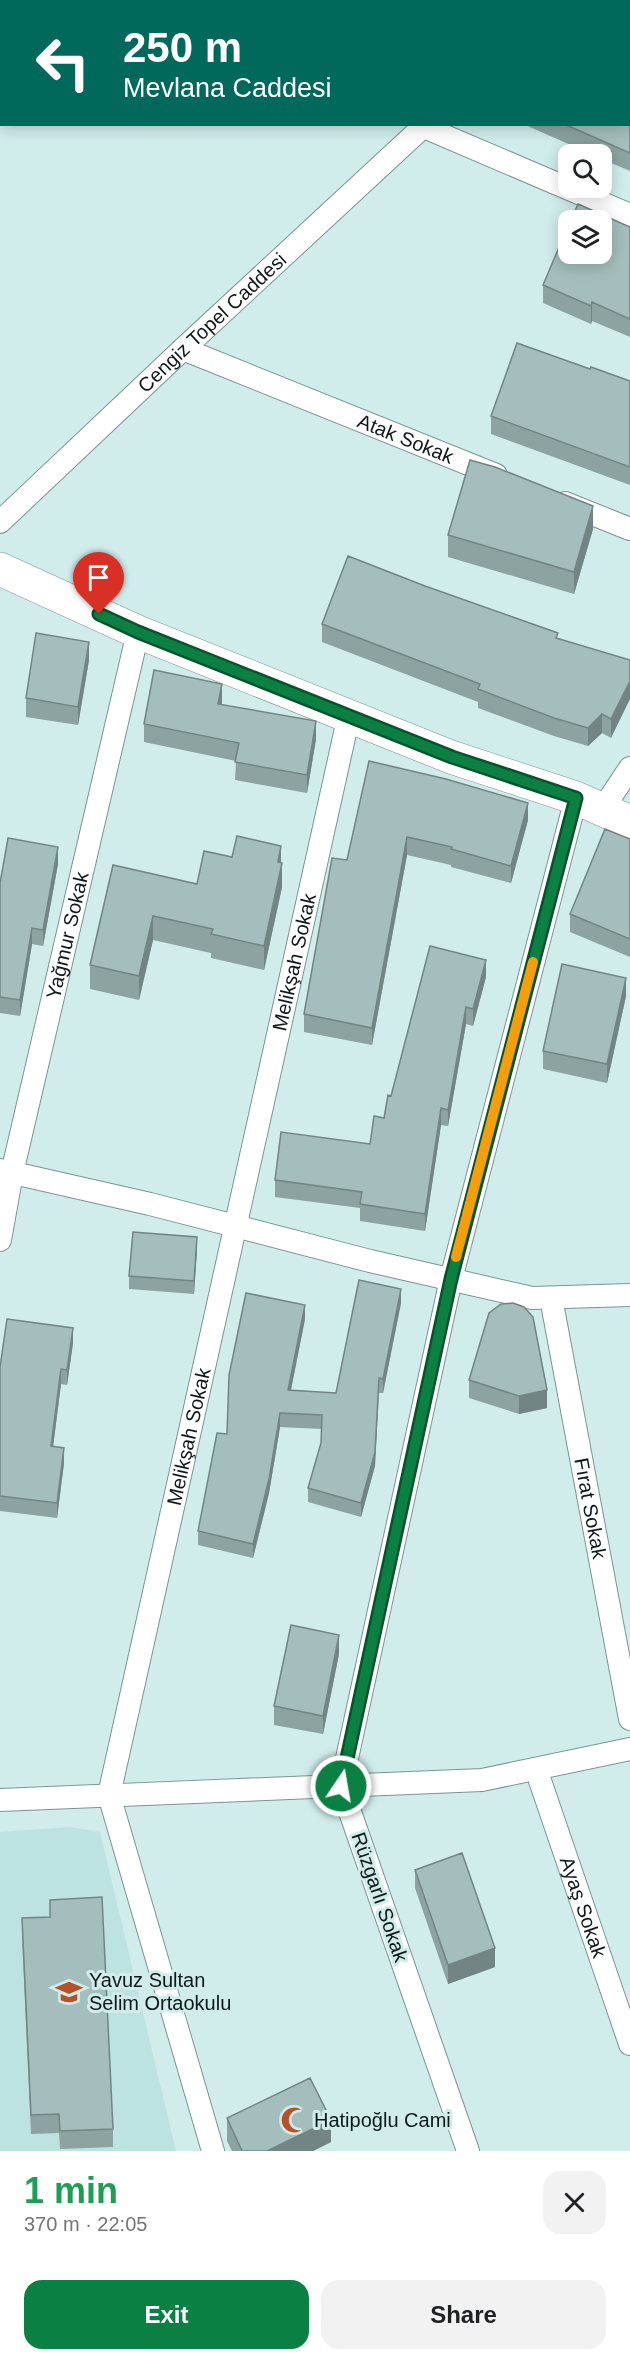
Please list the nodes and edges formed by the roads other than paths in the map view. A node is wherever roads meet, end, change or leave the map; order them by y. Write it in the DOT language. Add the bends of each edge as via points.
graph roads {
  1 [pos="425,126"];
  2 [pos="630,215"];
  3 [pos="183,349"];
  4 [pos="521,485"];
  5 [pos="543,494"];
  6 [pos="0,522"];
  7 [pos="630,529"];
  8 [pos="0,569"];
  9 [pos="138,632"];
  10 [pos="349,715"];
  11 [pos="630,768"];
  12 [pos="602,810"];
  13 [pos="6,1172"];
  14 [pos="234,1225"];
  15 [pos="0,1240"];
  16 [pos="451,1279"];
  17 [pos="630,1295"];
  18 [pos="551,1298"];
  19 [pos="630,1719"];
  20 [pos="630,1749"];
  21 [pos="536,1769"];
  22 [pos="341,1786"];
  23 [pos="109,1795"];
  24 [pos="0,1800"];
  25 [pos="630,2044"];
  26 [pos="213,2151"];
  27 [pos="468,2151"];
  1 -- 2 [label="street"];
  1 -- 3 [label="street, Cengiz Topel Caddesi"];
  3 -- 4 [label="street, Atak Sokak"];
  3 -- 6 [label="street, Cengiz Topel Caddesi"];
  5 -- 7 [label="street"];
  8 -- 9 [label="street"];
  9 -- 10 [label="street"];
  9 -- 13 [label="street, Yağmur Sokak"];
  10 -- 12 [label="street" via="452,757"];
  10 -- 14 [label="street, Melikşah Sokak"];
  11 -- 12 [label="street"];
  12 -- 16 [label="street"];
  13 -- 14 [label="street"];
  13 -- 15 [label="street, Yağmur Sokak"];
  14 -- 16 [label="street"];
  14 -- 23 [label="street, Melikşah Sokak"];
  16 -- 18 [label="street" via="532,1298"];
  16 -- 22 [label="street"];
  17 -- 18 [label="street"];
  18 -- 19 [label="street, Fırat Sokak"];
  20 -- 21 [label="street"];
  21 -- 22 [label="street" via="482,1780"];
  21 -- 25 [label="street, Ayaş Sokak"];
  22 -- 23 [label="street"];
  22 -- 27 [label="street, Rüzgarlı Sokak"];
  23 -- 24 [label="street"];
  23 -- 26 [label="street, Melikşah Sokak"];
}
